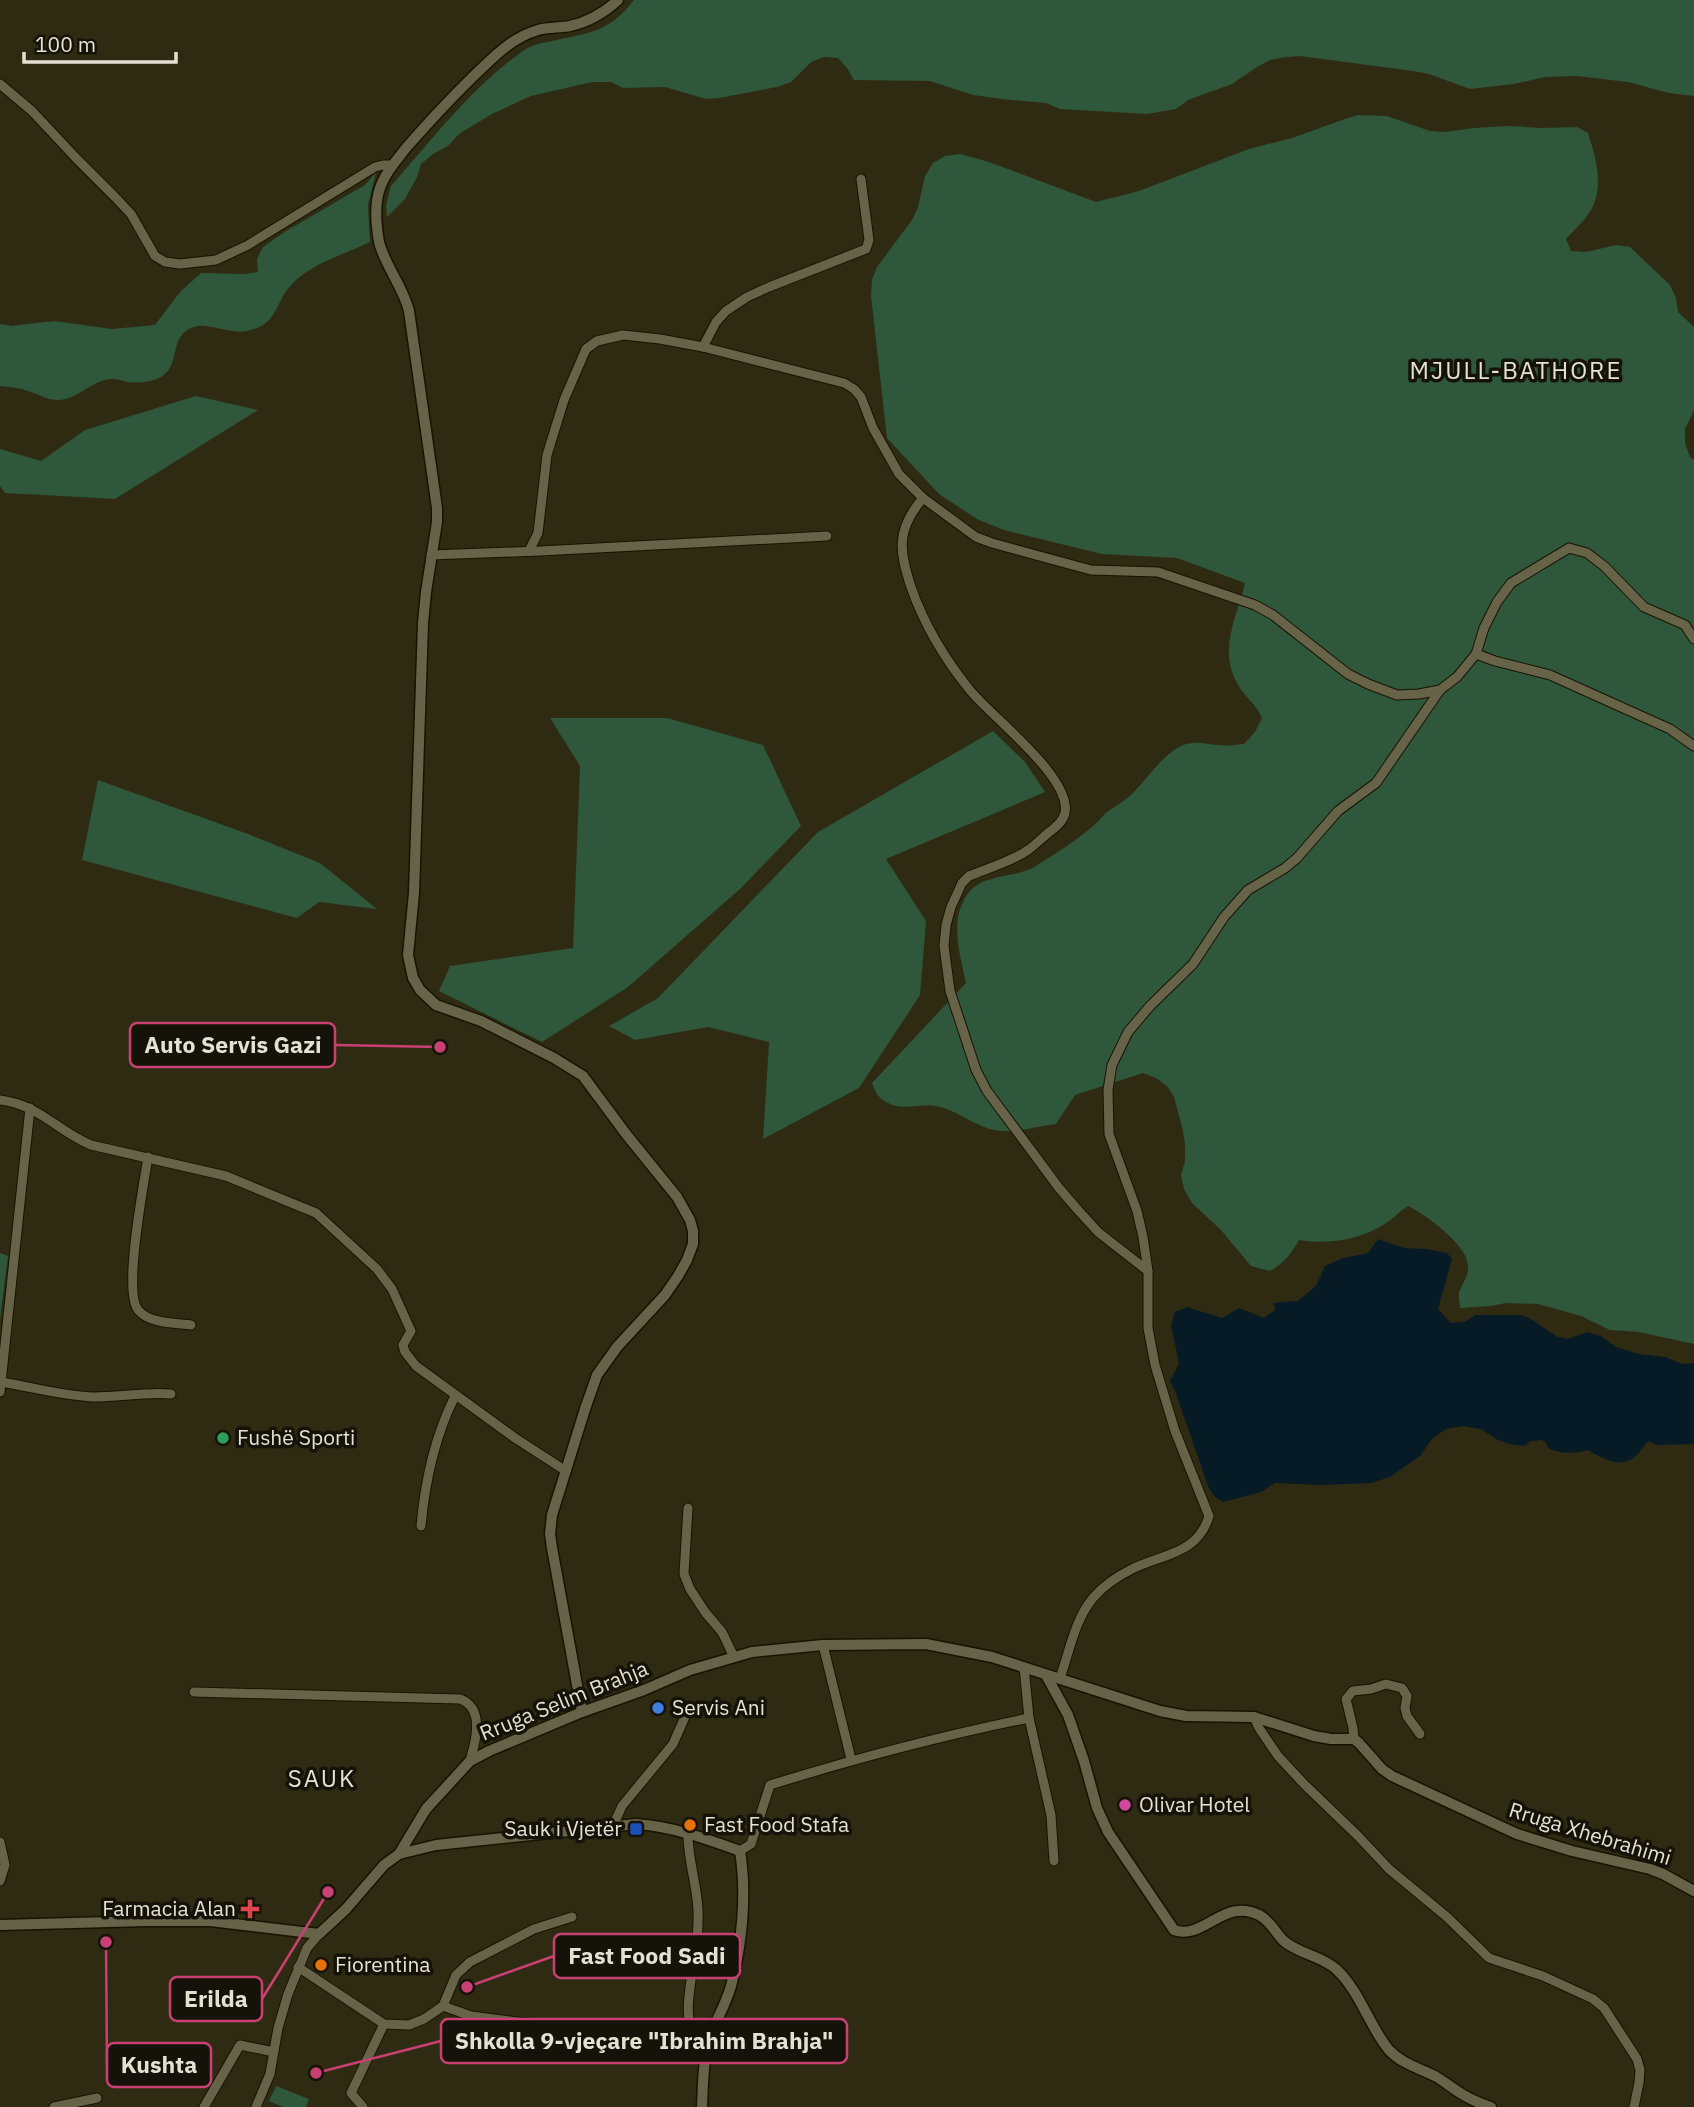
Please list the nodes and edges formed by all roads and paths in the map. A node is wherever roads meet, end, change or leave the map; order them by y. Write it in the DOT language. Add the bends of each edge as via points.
graph roads {
  1 [pos="618,0"];
  2 [pos="0,84"];
  3 [pos="393,165"];
  4 [pos="861,179"];
  5 [pos="703,347"];
  6 [pos="923,498"];
  7 [pos="827,536"];
  8 [pos="529,551"];
  9 [pos="431,555"];
  10 [pos="1694,639"];
  11 [pos="1476,654"];
  12 [pos="1440,690"];
  13 [pos="1694,746"];
  14 [pos="0,1100"];
  15 [pos="30,1108"];
  16 [pos="148,1157"];
  17 [pos="1149,1271"];
  18 [pos="191,1325"];
  19 [pos="1,1387"];
  20 [pos="171,1394"];
  21 [pos="455,1396"];
  22 [pos="566,1471"];
  23 [pos="688,1508"];
  24 [pos="421,1526"];
  25 [pos="824,1645"];
  26 [pos="734,1657"];
  27 [pos="1024,1667"];
  28 [pos="1046,1675"];
  29 [pos="1060,1678"];
  30 [pos="194,1692"];
  31 [pos="688,1710"];
  32 [pos="582,1712"];
  33 [pos="1254,1717"];
  34 [pos="1029,1718"];
  35 [pos="1419,1734"];
  36 [pos="1354,1739"];
  37 [pos="851,1759"];
  38 [pos="470,1760"];
  39 [pos="613,1826"];
  40 [pos="688,1835"];
  41 [pos="0,1842"];
  42 [pos="740,1851"];
  43 [pos="399,1854"];
  44 [pos="1054,1861"];
  45 [pos="0,1881"];
  46 [pos="1694,1891"];
  47 [pos="572,1917"];
  48 [pos="0,1925"];
  49 [pos="319,1934"];
  50 [pos="298,1967"];
  51 [pos="443,2006"];
  52 [pos="384,2024"];
  53 [pos="715,2025"];
  54 [pos="691,2028"];
  55 [pos="274,2052"];
  56 [pos="97,2098"];
  57 [pos="54,2107"];
  58 [pos="204,2107"];
  59 [pos="256,2107"];
  60 [pos="363,2107"];
  61 [pos="702,2107"];
  62 [pos="1491,2107"];
  63 [pos="1634,2107"];
  1 -- 3 [label="street" via="584,22 539,30 507,45 426,125"];
  2 -- 3 [label="street" via="131,214 155,256 165,262 216,260 375,167"];
  3 -- 9 [label="street" via="377,197 379,243 406,299 413,333 437,508"];
  4 -- 5 [label="street" via="869,240 866,249 747,297 716,321"];
  5 -- 6 [label="street" via="854,389 899,474"];
  5 -- 8 [label="street" via="623,335 597,341 586,349 547,455 538,533"];
  6 -- 12 [label="street" via="976,537 992,543 1091,570 1158,572 1255,604 1348,674 1397,695"];
  6 -- 17 [label="street" via="913,510 901,546 920,612 969,689 1044,765 1065,802 1058,825 1026,851 962,883 946,925 944,946 957,1016 987,1090 1059,1188 1098,1232"];
  7 -- 8 [label="street"];
  8 -- 9 [label="street"];
  9 -- 22 [label="street" via="423,623 410,968 420,990 436,1005 481,1021 583,1076 677,1197 693,1231 693,1244 678,1276 597,1375"];
  10 -- 11 [label="street" via="1685,625 1644,607 1587,553 1569,548 1511,583 1484,628"];
  11 -- 12 [label="street"];
  11 -- 13 [label="street" via="1550,675 1670,729"];
  12 -- 17 [label="street" via="1376,783 1338,811 1297,858 1248,890 1193,964 1128,1032 1112,1065 1109,1134 1137,1211"];
  14 -- 15 [label="street"];
  15 -- 16 [label="street" via="73,1138"];
  15 -- 19 [label="street"];
  16 -- 18 [label="street" via="132,1270 133,1301 146,1317"];
  16 -- 21 [label="street" via="226,1176 316,1213 377,1269 392,1289 411,1331 403,1345 405,1352"];
  17 -- 29 [label="street" via="1148,1328 1155,1365 1175,1432 1209,1516 1205,1530 1191,1544 1133,1568 1094,1596 1080,1620"];
  19 -- 20 [label="street" via="96,1397"];
  21 -- 22 [label="street"];
  21 -- 24 [label="street" via="429,1468"];
  22 -- 32 [label="street" via="550,1534"];
  23 -- 26 [label="street" via="684,1574"];
  25 -- 26 [label="street, Rruga Selim Brahja"];
  25 -- 27 [label="street, Rruga Selim Brahja" via="926,1644"];
  25 -- 37 [label="street"];
  26 -- 32 [label="street, Rruga Selim Brahja"];
  27 -- 28 [label="street, Rruga Selim Brahja"];
  27 -- 34 [label="street"];
  28 -- 29 [label="street"];
  28 -- 62 [label="street" via="1068,1715 1108,1832 1174,1930 1186,1933 1236,1911 1259,1915 1283,1940 1336,1969 1401,2061"];
  29 -- 33 [label="street" via="1160,1711"];
  30 -- 38 [label="street" via="460,1699 472,1706 475,1716 477,1736"];
  31 -- 39 [label="street" via="673,1744 622,1806"];
  32 -- 38 [label="street, Rruga Selim Brahja"];
  33 -- 36 [label="street" via="1314,1736"];
  33 -- 63 [label="street" via="1278,1756 1304,1784 1389,1869 1489,1958 1543,1976 1593,1998 1604,2008 1637,2059 1640,2070"];
  34 -- 37 [label="street"];
  34 -- 44 [label="street" via="1051,1815"];
  35 -- 36 [label="street" via="1407,1716 1405,1691 1386,1684 1353,1692 1346,1699"];
  36 -- 46 [label="street, Rruga Xhebrahimi" via="1392,1776 1498,1826 1572,1851 1650,1869"];
  37 -- 42 [label="street" via="770,1785 751,1844"];
  38 -- 43 [label="street, Rruga Selim Brahja" via="426,1809"];
  39 -- 40 [label="street" via="656,1825"];
  39 -- 43 [label="street" via="436,1845"];
  40 -- 42 [label="street"];
  40 -- 54 [label="street" via="698,1911 688,2000"];
  41 -- 45 [label="street" via="5,1866"];
  42 -- 53 [label="street" via="743,1904 738,1942 731,1985"];
  43 -- 49 [label="street, Rruga Selim Brahja"];
  47 -- 51 [label="street" via="534,1929 470,1962 456,1975"];
  48 -- 49 [label="street" via="210,1921"];
  49 -- 50 [label="street"];
  50 -- 52 [label="street"];
  50 -- 55 [label="street"];
  51 -- 52 [label="street" via="409,2025"];
  51 -- 54 [label="street" via="471,2016 541,2025 616,2046 642,2045"];
  52 -- 60 [label="street" via="351,2093"];
  53 -- 54 [label="street"];
  53 -- 61 [label="street" via="704,2062"];
  55 -- 58 [label="street" via="240,2045"];
  55 -- 59 [label="street"];
  56 -- 57 [label="street"];
}
